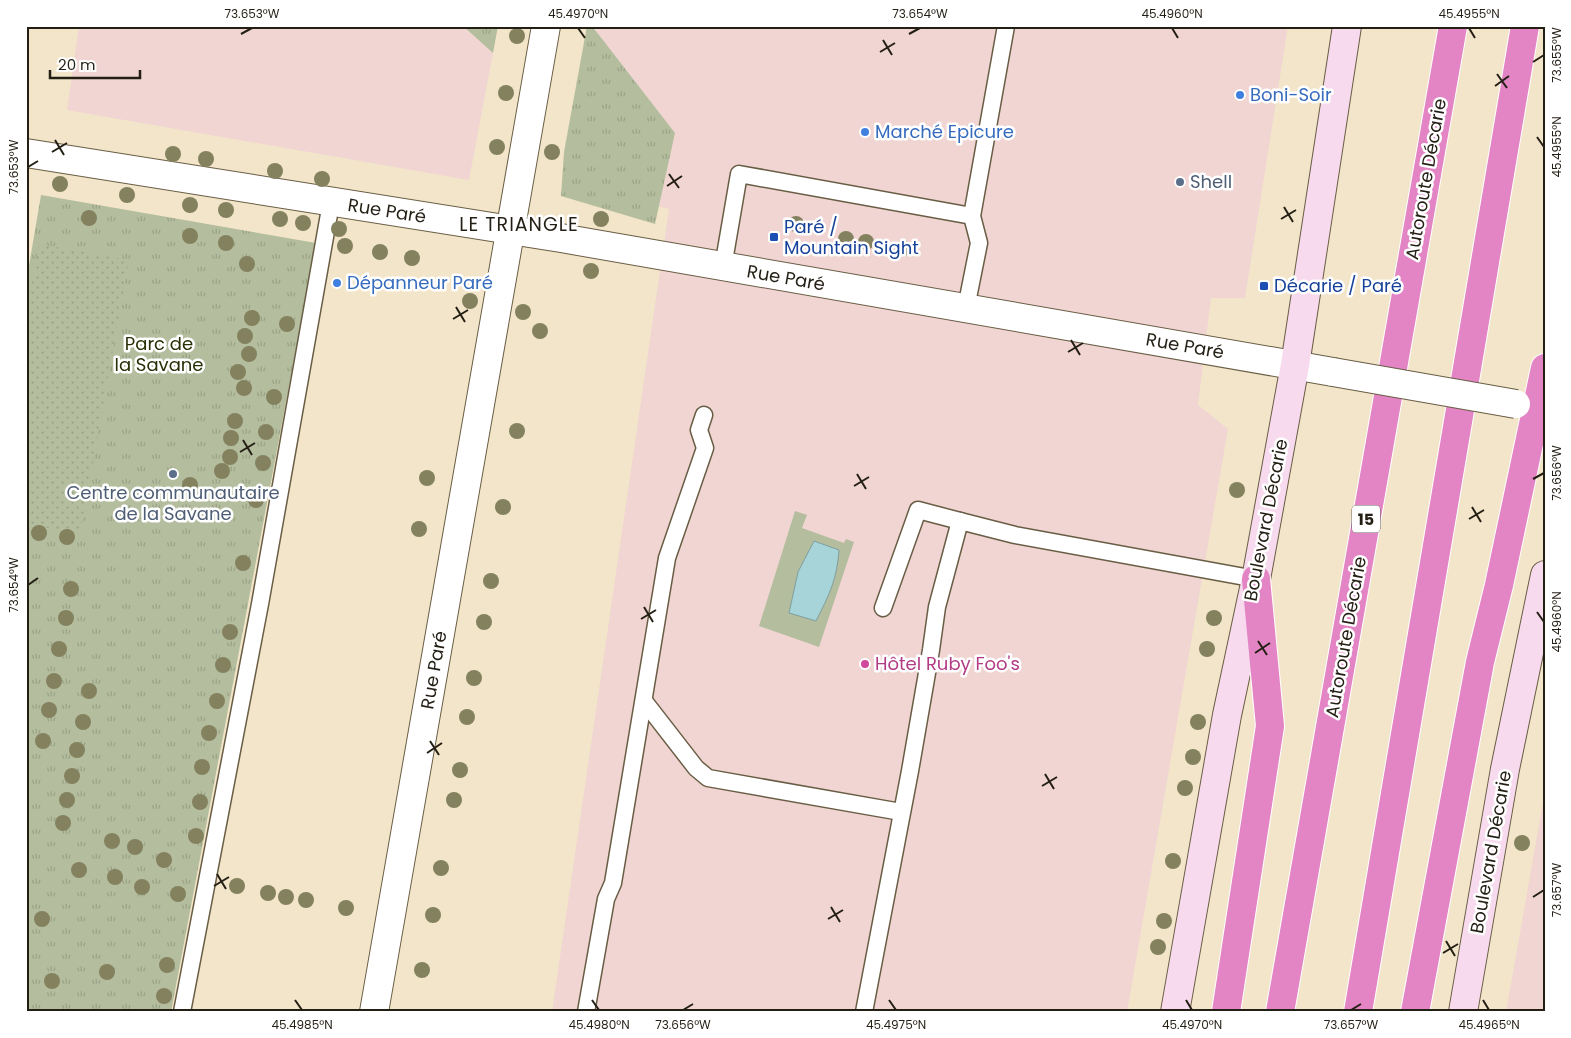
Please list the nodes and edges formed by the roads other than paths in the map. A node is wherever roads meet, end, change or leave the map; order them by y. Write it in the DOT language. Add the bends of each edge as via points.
graph roads {
  1 [pos="546,26"];
  2 [pos="1006,26"];
  3 [pos="1347,26"];
  4 [pos="1453,26"];
  5 [pos="1525,26"];
  6 [pos="26,153"];
  7 [pos="332,203"];
  8 [pos="972,216"];
  9 [pos="510,231"];
  10 [pos="723,267"];
  11 [pos="966,308"];
  12 [pos="1295,365"];
  13 [pos="1545,368"];
  14 [pos="1532,407"];
  15 [pos="704,415"];
  16 [pos="960,521"];
  17 [pos="1545,575"];
  18 [pos="1256,579"];
  19 [pos="883,608"];
  20 [pos="644,701"];
  21 [pos="901,812"];
  22 [pos="182,1012"];
  23 [pos="374,1012"];
  24 [pos="586,1012"];
  25 [pos="864,1012"];
  26 [pos="1175,1012"];
  27 [pos="1226,1012"];
  28 [pos="1280,1012"];
  29 [pos="1358,1012"];
  30 [pos="1415,1012"];
  31 [pos="1463,1012"];
  1 -- 9 [label="street, Rue Paré"];
  2 -- 8 [label="lane"];
  3 -- 12 [label="main road, Boulevard Décarie"];
  4 -- 28 [label="highway, Autoroute Décarie / 15"];
  5 -- 29 [label="highway"];
  6 -- 7 [label="street, Rue Paré"];
  7 -- 9 [label="street, Rue Paré"];
  7 -- 22 [label="lane"];
  8 -- 10 [label="lane" via="739,174"];
  8 -- 11 [label="lane" via="980,243"];
  9 -- 10 [label="street, Rue Paré"];
  9 -- 23 [label="street, Rue Paré"];
  10 -- 11 [label="street, Rue Paré"];
  11 -- 12 [label="street, Rue Paré"];
  12 -- 14 [label="street, Rue Paré, bridge"];
  12 -- 18 [label="main road, Boulevard Décarie"];
  13 -- 14 [label="highway"];
  14 -- 30 [label="highway" via="1499,585 1480,662"];
  15 -- 20 [label="lane" via="699,430 706,448 667,558"];
  16 -- 18 [label="lane"];
  16 -- 19 [label="lane" via="918,510"];
  16 -- 21 [label="lane" via="937,607"];
  17 -- 31 [label="main road, Boulevard Décarie" via="1505,769"];
  18 -- 26 [label="main road, Boulevard Décarie" via="1227,715"];
  18 -- 27 [label="highway" via="1270,726"];
  20 -- 21 [label="lane" via="696,768 708,778"];
  20 -- 24 [label="lane" via="613,884 606,899"];
  21 -- 25 [label="lane"];
}
